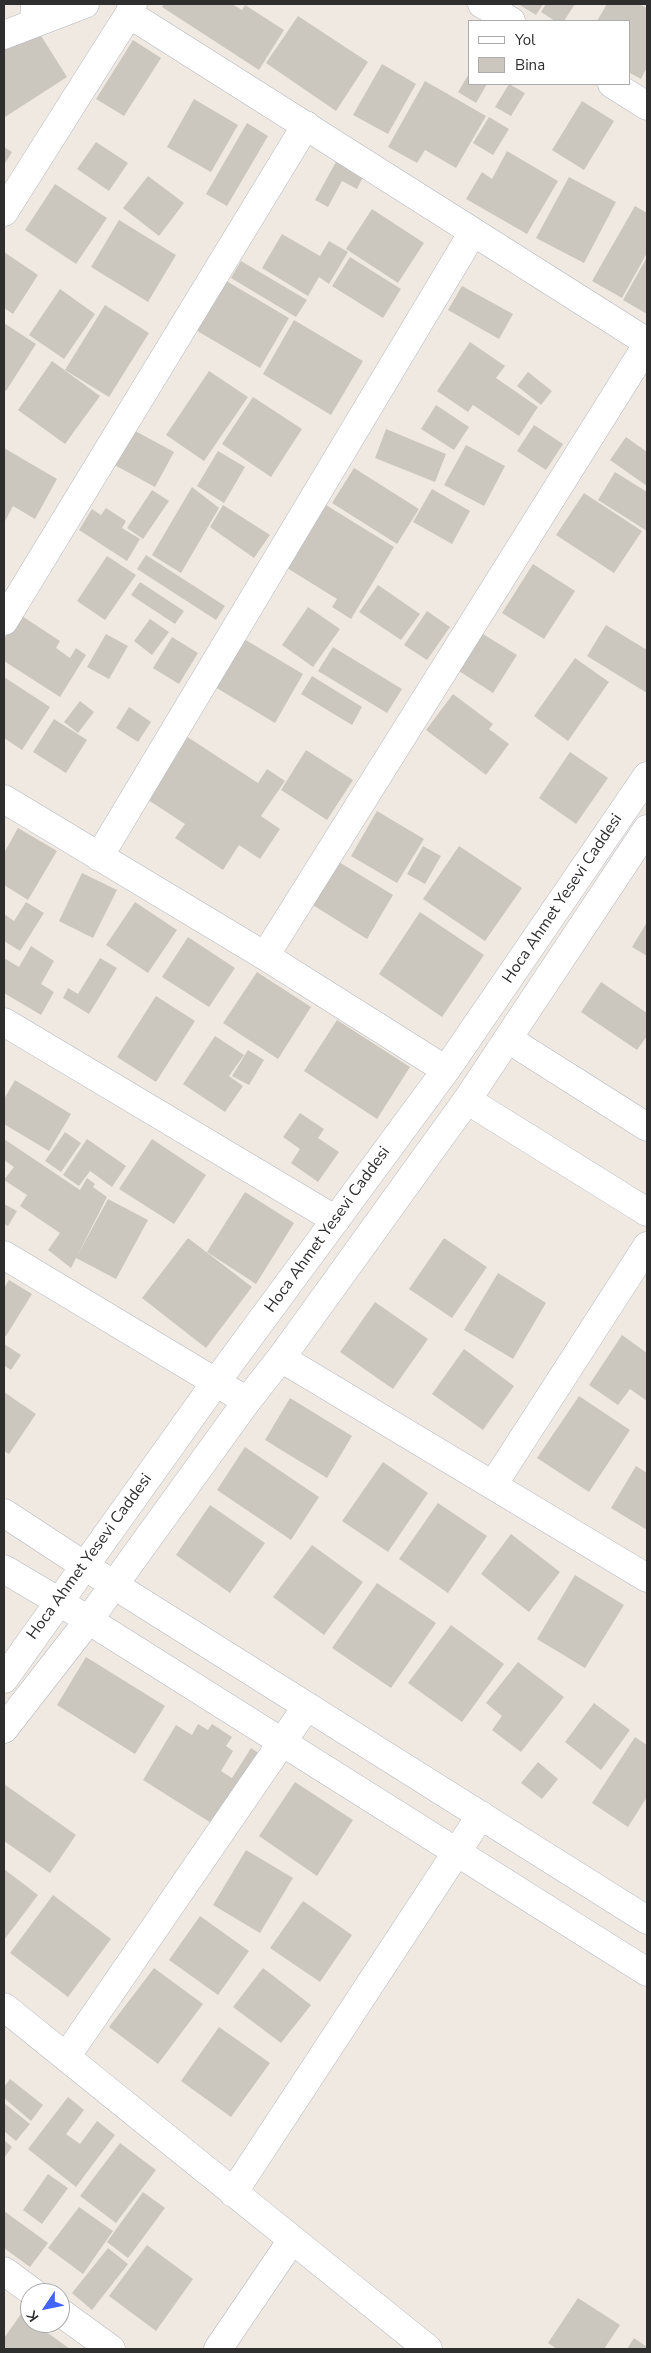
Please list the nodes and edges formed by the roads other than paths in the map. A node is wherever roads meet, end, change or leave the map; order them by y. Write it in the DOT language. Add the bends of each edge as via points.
graph roads {
  1 [pos="85,4"];
  2 [pos="482,4"];
  3 [pos="131,9"];
  4 [pos="34,14"];
  5 [pos="508,20"];
  6 [pos="4,35"];
  7 [pos="614,85"];
  8 [pos="647,106"];
  9 [pos="306,125"];
  10 [pos="4,212"];
  11 [pos="473,232"];
  12 [pos="647,344"];
  13 [pos="4,621"];
  14 [pos="647,776"];
  15 [pos="4,799"];
  16 [pos="647,830"];
  17 [pos="99,857"];
  18 [pos="265,956"];
  19 [pos="4,1022"];
  20 [pos="508,1039"];
  21 [pos="446,1070"];
  22 [pos="466,1100"];
  23 [pos="647,1127"];
  24 [pos="647,1212"];
  25 [pos="336,1220"];
  26 [pos="647,1246"];
  27 [pos="4,1255"];
  28 [pos="281,1358"];
  29 [pos="216,1382"];
  30 [pos="247,1401"];
  31 [pos="493,1485"];
  32 [pos="4,1513"];
  33 [pos="84,1564"];
  34 [pos="4,1569"];
  35 [pos="647,1578"];
  36 [pos="114,1585"];
  37 [pos="58,1600"];
  38 [pos="88,1621"];
  39 [pos="4,1679"];
  40 [pos="307,1706"];
  41 [pos="4,1729"];
  42 [pos="282,1744"];
  43 [pos="481,1815"];
  44 [pos="456,1852"];
  45 [pos="647,1920"];
  46 [pos="647,1972"];
  47 [pos="4,2007"];
  48 [pos="66,2057"];
  49 [pos="233,2193"];
  50 [pos="292,2240"];
  51 [pos="4,2271"];
  52 [pos="20,2283"];
  53 [pos="70,2319"];
  54 [pos="111,2349"];
  55 [pos="218,2349"];
  56 [pos="428,2349"];
  1 -- 4 [label="street"];
  2 -- 5 [label="street"];
  3 -- 9 [label="street"];
  3 -- 10 [label="street"];
  4 -- 6 [label="street"];
  7 -- 8 [label="street"];
  9 -- 11 [label="street"];
  9 -- 13 [label="street"];
  11 -- 12 [label="street"];
  11 -- 17 [label="street"];
  12 -- 18 [label="street"];
  14 -- 21 [label="street, Hoca Ahmet Yesevi Caddesi"];
  15 -- 17 [label="street"];
  16 -- 20 [label="street, Hoca Ahmet Yesevi Caddesi"];
  17 -- 18 [label="street"];
  18 -- 21 [label="street"];
  19 -- 25 [label="street"];
  20 -- 22 [label="street, Hoca Ahmet Yesevi Caddesi"];
  20 -- 23 [label="street"];
  21 -- 25 [label="street, Hoca Ahmet Yesevi Caddesi"];
  22 -- 24 [label="street"];
  22 -- 28 [label="street, Hoca Ahmet Yesevi Caddesi"];
  25 -- 29 [label="street, Hoca Ahmet Yesevi Caddesi"];
  26 -- 31 [label="street"];
  27 -- 29 [label="street"];
  28 -- 30 [label="street, Hoca Ahmet Yesevi Caddesi"];
  28 -- 31 [label="street"];
  29 -- 30 [label="street"];
  29 -- 33 [label="street, Hoca Ahmet Yesevi Caddesi"];
  30 -- 36 [label="street, Hoca Ahmet Yesevi Caddesi"];
  31 -- 35 [label="street"];
  32 -- 33 [label="street"];
  33 -- 36 [label="street"];
  33 -- 37 [label="street, Hoca Ahmet Yesevi Caddesi"];
  34 -- 37 [label="street"];
  36 -- 38 [label="street, Hoca Ahmet Yesevi Caddesi"];
  36 -- 40 [label="street"];
  37 -- 38 [label="street"];
  37 -- 39 [label="street, Hoca Ahmet Yesevi Caddesi"];
  38 -- 41 [label="street, Hoca Ahmet Yesevi Caddesi"];
  38 -- 42 [label="street"];
  40 -- 42 [label="street"];
  40 -- 43 [label="street"];
  42 -- 44 [label="street"];
  42 -- 48 [label="street"];
  43 -- 44 [label="street"];
  43 -- 45 [label="street"];
  44 -- 46 [label="street"];
  44 -- 49 [label="street"];
  47 -- 48 [label="street"];
  48 -- 49 [label="street"];
  49 -- 50 [label="street"];
  50 -- 55 [label="street"];
  50 -- 56 [label="street"];
  51 -- 52 [label="street"];
  53 -- 54 [label="street"];
}
